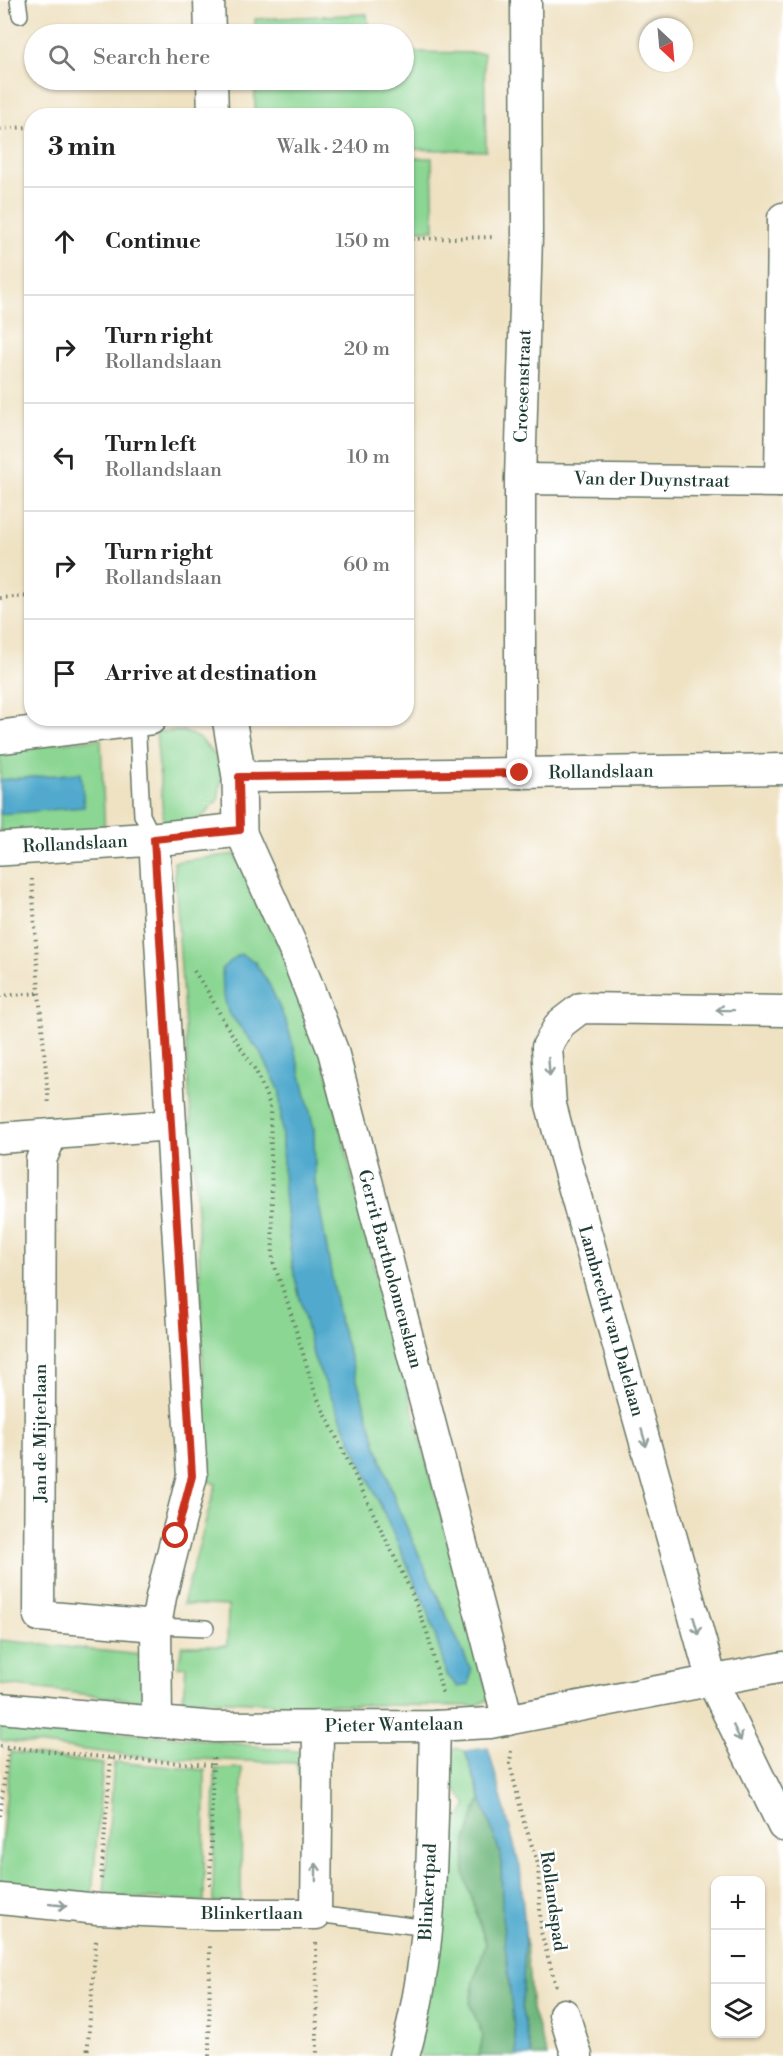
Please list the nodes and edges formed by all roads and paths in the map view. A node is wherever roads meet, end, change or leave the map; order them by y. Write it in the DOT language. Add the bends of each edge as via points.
graph roads {
  1 [pos="209,0"];
  2 [pos="526,0"];
  3 [pos="210,24"];
  4 [pos="212,90"];
  5 [pos="213,108"];
  6 [pos="24,127"];
  7 [pos="0,129"];
  8 [pos="783,218"];
  9 [pos="527,236"];
  10 [pos="414,239"];
  11 [pos="520,479"];
  12 [pos="781,482"];
  13 [pos="24,596"];
  14 [pos="0,598"];
  15 [pos="98,726"];
  16 [pos="144,726"];
  17 [pos="230,726"];
  18 [pos="0,737"];
  19 [pos="783,770"];
  20 [pos="520,773"];
  21 [pos="239,777"];
  22 [pos="240,830"];
  23 [pos="154,839"];
  24 [pos="15,847"];
  25 [pos="190,965"];
  26 [pos="39,993"];
  27 [pos="0,996"];
  28 [pos="783,1011"];
  29 [pos="171,1125"];
  30 [pos="52,1134"];
  31 [pos="0,1138"];
  32 [pos="156,1626"];
  33 [pos="206,1628"];
  34 [pos="783,1667"];
  35 [pos="712,1681"];
  36 [pos="0,1708"];
  37 [pos="508,1720"];
  38 [pos="157,1722"];
  39 [pos="443,1725"];
  40 [pos="318,1726"];
  41 [pos="0,1746"];
  42 [pos="8,1748"];
  43 [pos="212,1764"];
  44 [pos="0,1816"];
  45 [pos="783,1826"];
  46 [pos="0,1899"];
  47 [pos="316,1914"];
  48 [pos="428,1928"];
  49 [pos="564,2014"];
  50 [pos="317,2056"];
  51 [pos="404,2056"];
  52 [pos="577,2056"];
  1 -- 3 [label="street"];
  2 -- 9 [label="street, Croesenstraat"];
  4 -- 5 [label="street"];
  6 -- 7 [label="path"];
  8 -- 12 [label="street"];
  9 -- 10 [label="path"];
  9 -- 11 [label="street, Croesenstraat"];
  11 -- 12 [label="street, Van der Duynstraat"];
  11 -- 20 [label="street, Croesenstraat"];
  13 -- 14 [label="path"];
  15 -- 18 [label="street"];
  16 -- 23 [label="lane" via="142,815"];
  17 -- 21 [label="street"];
  19 -- 20 [label="street, Rollandslaan"];
  20 -- 21 [label="street, Rollandslaan"];
  21 -- 22 [label="street"];
  22 -- 23 [label="street, Rollandslaan"];
  22 -- 37 [label="street, Gerrit Bartholomeuslaan" via="294,950 333,1051"];
  23 -- 24 [label="street, Rollandslaan"];
  23 -- 29 [label="street"];
  24 -- 26 [label="path"];
  25 -- 39 [label="path" via="256,1071 270,1105 273,1262 315,1393 427,1632"];
  26 -- 27 [label="path"];
  26 -- 30 [label="path"];
  28 -- 35 [label="street, Lambrecht van Dalelaan, one-way" via="581,1008 560,1024 547,1047 552,1105 563,1150"];
  29 -- 30 [label="street"];
  29 -- 32 [label="street" via="192,1476"];
  30 -- 31 [label="street"];
  30 -- 32 [label="street, Jan de Mijterlaan" via="41,1160 39,1616"];
  32 -- 33 [label="lane"];
  32 -- 38 [label="street"];
  34 -- 35 [label="street, Pieter Wantelaan"];
  35 -- 37 [label="street, Pieter Wantelaan"];
  35 -- 45 [label="street, Lambrecht van Dalelaan, one-way"];
  36 -- 38 [label="street, Pieter Wantelaan"];
  37 -- 39 [label="street, Pieter Wantelaan"];
  37 -- 49 [label="path, Rollandspad" via="512,1740 510,1764 538,1864 541,1932"];
  38 -- 40 [label="street, Pieter Wantelaan" via="215,1727"];
  39 -- 40 [label="street, Pieter Wantelaan"];
  39 -- 48 [label="street, Blinkertpad"];
  47 -- 40 [label="street, Blinkertlaan, one-way"];
  41 -- 42 [label="path"];
  42 -- 43 [label="path"];
  42 -- 44 [label="path"];
  46 -- 47 [label="street, Blinkertlaan, one-way" via="98,1910"];
  47 -- 48 [label="lane"];
  47 -- 50 [label="path"];
  48 -- 51 [label="street, Blinkertpad" via="414,2020"];
  49 -- 52 [label="street"];
}
